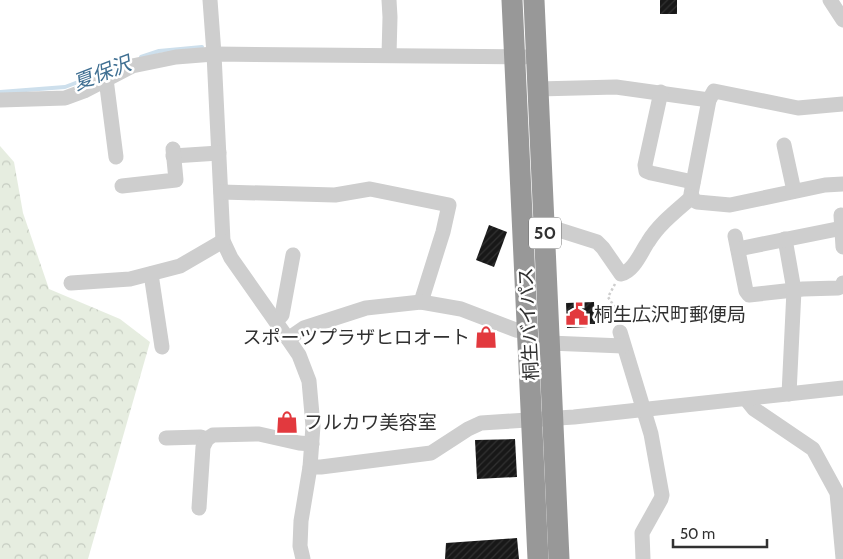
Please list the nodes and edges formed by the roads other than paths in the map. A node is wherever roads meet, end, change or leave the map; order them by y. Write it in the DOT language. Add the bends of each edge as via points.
graph roads {
  1 [pos="210,0"];
  2 [pos="389,0"];
  3 [pos="512,0"];
  4 [pos="534,0"];
  5 [pos="830,0"];
  6 [pos="843,20"];
  7 [pos="214,54"];
  8 [pos="389,55"];
  9 [pos="515,57"];
  10 [pos="536,57"];
  11 [pos="106,79"];
  12 [pos="538,89"];
  13 [pos="661,92"];
  14 [pos="0,100"];
  15 [pos="709,100"];
  16 [pos="843,104"];
  17 [pos="784,145"];
  18 [pos="219,153"];
  19 [pos="116,157"];
  20 [pos="693,182"];
  21 [pos="843,184"];
  22 [pos="122,186"];
  23 [pos="794,191"];
  24 [pos="221,192"];
  25 [pos="692,197"];
  26 [pos="841,221"];
  27 [pos="544,229"];
  28 [pos="223,240"];
  29 [pos="784,240"];
  30 [pos="843,247"];
  31 [pos="293,255"];
  32 [pos="151,274"];
  33 [pos="71,283"];
  34 [pos="843,283"];
  35 [pos="794,290"];
  36 [pos="421,302"];
  37 [pos="276,321"];
  38 [pos="528,332"];
  39 [pos="288,338"];
  40 [pos="549,343"];
  41 [pos="162,347"];
  42 [pos="843,388"];
  43 [pos="789,394"];
  44 [pos="746,399"];
  45 [pos="644,409"];
  46 [pos="542,418"];
  47 [pos="210,437"];
  48 [pos="166,438"];
  49 [pos="312,444"];
  50 [pos="310,467"];
  51 [pos="199,508"];
  52 [pos="843,558"];
  53 [pos="303,559"];
  54 [pos="538,559"];
  55 [pos="559,559"];
  56 [pos="643,559"];
  1 -- 7 [label="street"];
  2 -- 8 [label="street"];
  3 -- 9 [label="highway, 桐生バイパス / 50"];
  4 -- 10 [label="highway, 桐生バイパス / 50"];
  5 -- 6 [label="street"];
  7 -- 8 [label="street"];
  7 -- 11 [label="street" via="176,57 132,66"];
  7 -- 18 [label="street"];
  8 -- 9 [label="street"];
  9 -- 10 [label="street"];
  9 -- 38 [label="highway, 桐生バイパス / 50"];
  10 -- 12 [label="highway, 桐生バイパス / 50"];
  11 -- 14 [label="street" via="65,98"];
  11 -- 19 [label="street"];
  12 -- 13 [label="street" via="606,86"];
  12 -- 27 [label="highway, 桐生バイパス / 50"];
  13 -- 15 [label="street"];
  13 -- 20 [label="street" via="646,171"];
  15 -- 16 [label="street" via="714,91 798,108"];
  15 -- 20 [label="street"];
  17 -- 23 [label="street"];
  18 -- 22 [label="street" via="173,152 176,180"];
  18 -- 24 [label="street"];
  20 -- 25 [label="street"];
  21 -- 23 [label="street"];
  23 -- 25 [label="street" via="730,205 702,203"];
  24 -- 28 [label="street"];
  24 -- 36 [label="street" via="335,195 370,189 449,206"];
  25 -- 27 [label="street" via="652,235 633,266 624,274 597,242 557,229"];
  26 -- 29 [label="street"];
  26 -- 30 [label="street"];
  27 -- 40 [label="highway, 桐生バイパス / 50"];
  28 -- 32 [label="street" via="180,266"];
  28 -- 37 [label="street" via="231,258"];
  29 -- 35 [label="street"];
  29 -- 35 [label="street" via="737,243 746,291 750,296"];
  31 -- 37 [label="street" via="282,315"];
  32 -- 33 [label="street" via="130,280"];
  32 -- 41 [label="street"];
  34 -- 35 [label="street" via="838,288"];
  35 -- 43 [label="street"];
  36 -- 38 [label="street" via="461,309"];
  36 -- 39 [label="street" via="366,308 304,328"];
  37 -- 39 [label="street"];
  38 -- 46 [label="highway, 桐生バイパス / 50"];
  39 -- 49 [label="street" via="309,381 313,408"];
  40 -- 45 [label="street" via="621,339"];
  40 -- 46 [label="highway, 桐生バイパス / 50"];
  42 -- 43 [label="street"];
  43 -- 44 [label="street"];
  44 -- 45 [label="street"];
  44 -- 52 [label="street" via="754,409 813,450 837,493"];
  45 -- 46 [label="street"];
  45 -- 56 [label="street" via="662,495 642,533"];
  46 -- 50 [label="street" via="481,423 440,449 422,455"];
  46 -- 54 [label="highway, 桐生バイパス / 50"];
  46 -- 55 [label="highway, 桐生バイパス / 50"];
  47 -- 48 [label="street"];
  47 -- 49 [label="street" via="259,434"];
  47 -- 51 [label="street" via="203,447"];
  49 -- 50 [label="street"];
  50 -- 53 [label="street" via="301,521"];
}
